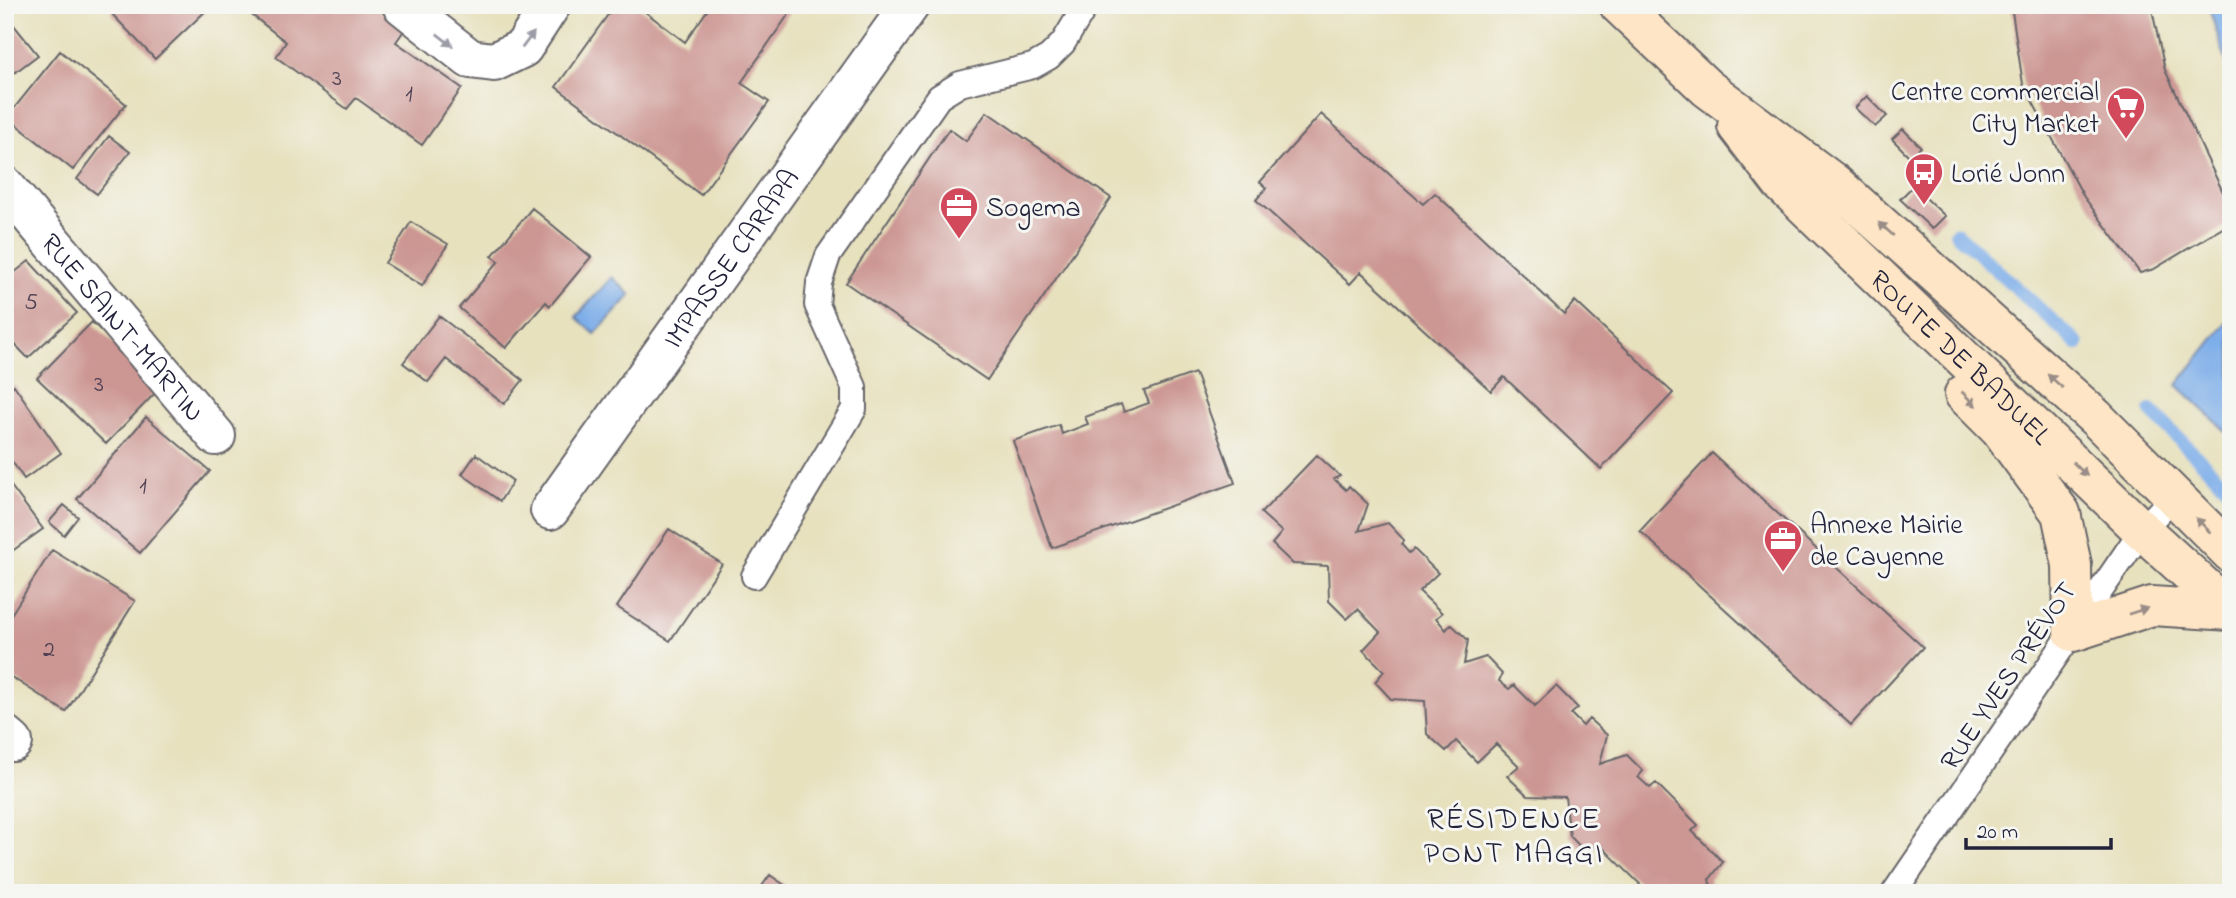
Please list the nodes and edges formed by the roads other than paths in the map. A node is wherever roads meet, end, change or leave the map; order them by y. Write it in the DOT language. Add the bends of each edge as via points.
graph roads {
  1 [pos="402,5"];
  2 [pos="551,5"];
  3 [pos="910,5"];
  4 [pos="1086,5"];
  5 [pos="1619,5"];
  6 [pos="1707,88"];
  7 [pos="1780,182"];
  8 [pos="5,186"];
  9 [pos="216,436"];
  10 [pos="2174,496"];
  11 [pos="550,510"];
  12 [pos="2142,530"];
  13 [pos="2231,553"];
  14 [pos="754,576"];
  15 [pos="2231,611"];
  16 [pos="2073,632"];
  17 [pos="1894,893"];
  1 -- 2 [label="street, one-way" via="470,59 494,62 523,48"];
  3 -- 11 [label="street, IMPASSE CARAPA"];
  4 -- 14 [label="lane" via="1049,57 1032,66 960,84 939,97 828,256 817,305 855,387 854,409"];
  5 -- 6 [label="main road, ROUTE DE BADUEL"];
  6 -- 7 [label="main road, ROUTE DE BADUEL"];
  10 -- 6 [label="main road, ROUTE DE BADUEL, one-way" via="2087,410 1834,183"];
  7 -- 12 [label="main road, ROUTE DE BADUEL, one-way"];
  7 -- 16 [label="main road, one-way" via="1852,284 2000,430 2061,513 2072,565"];
  8 -- 9 [label="street, RUE SAINT-MARTIN"];
  10 -- 12 [label="lane, RUE YVES PRÉVOT"];
  13 -- 10 [label="main road, ROUTE DE BADUEL, one-way"];
  12 -- 15 [label="main road, ROUTE DE BADUEL"];
  12 -- 16 [label="lane, RUE YVES PRÉVOT"];
  16 -- 15 [label="main road, one-way" via="2152,606"];
  16 -- 17 [label="lane, RUE YVES PRÉVOT"];
}
